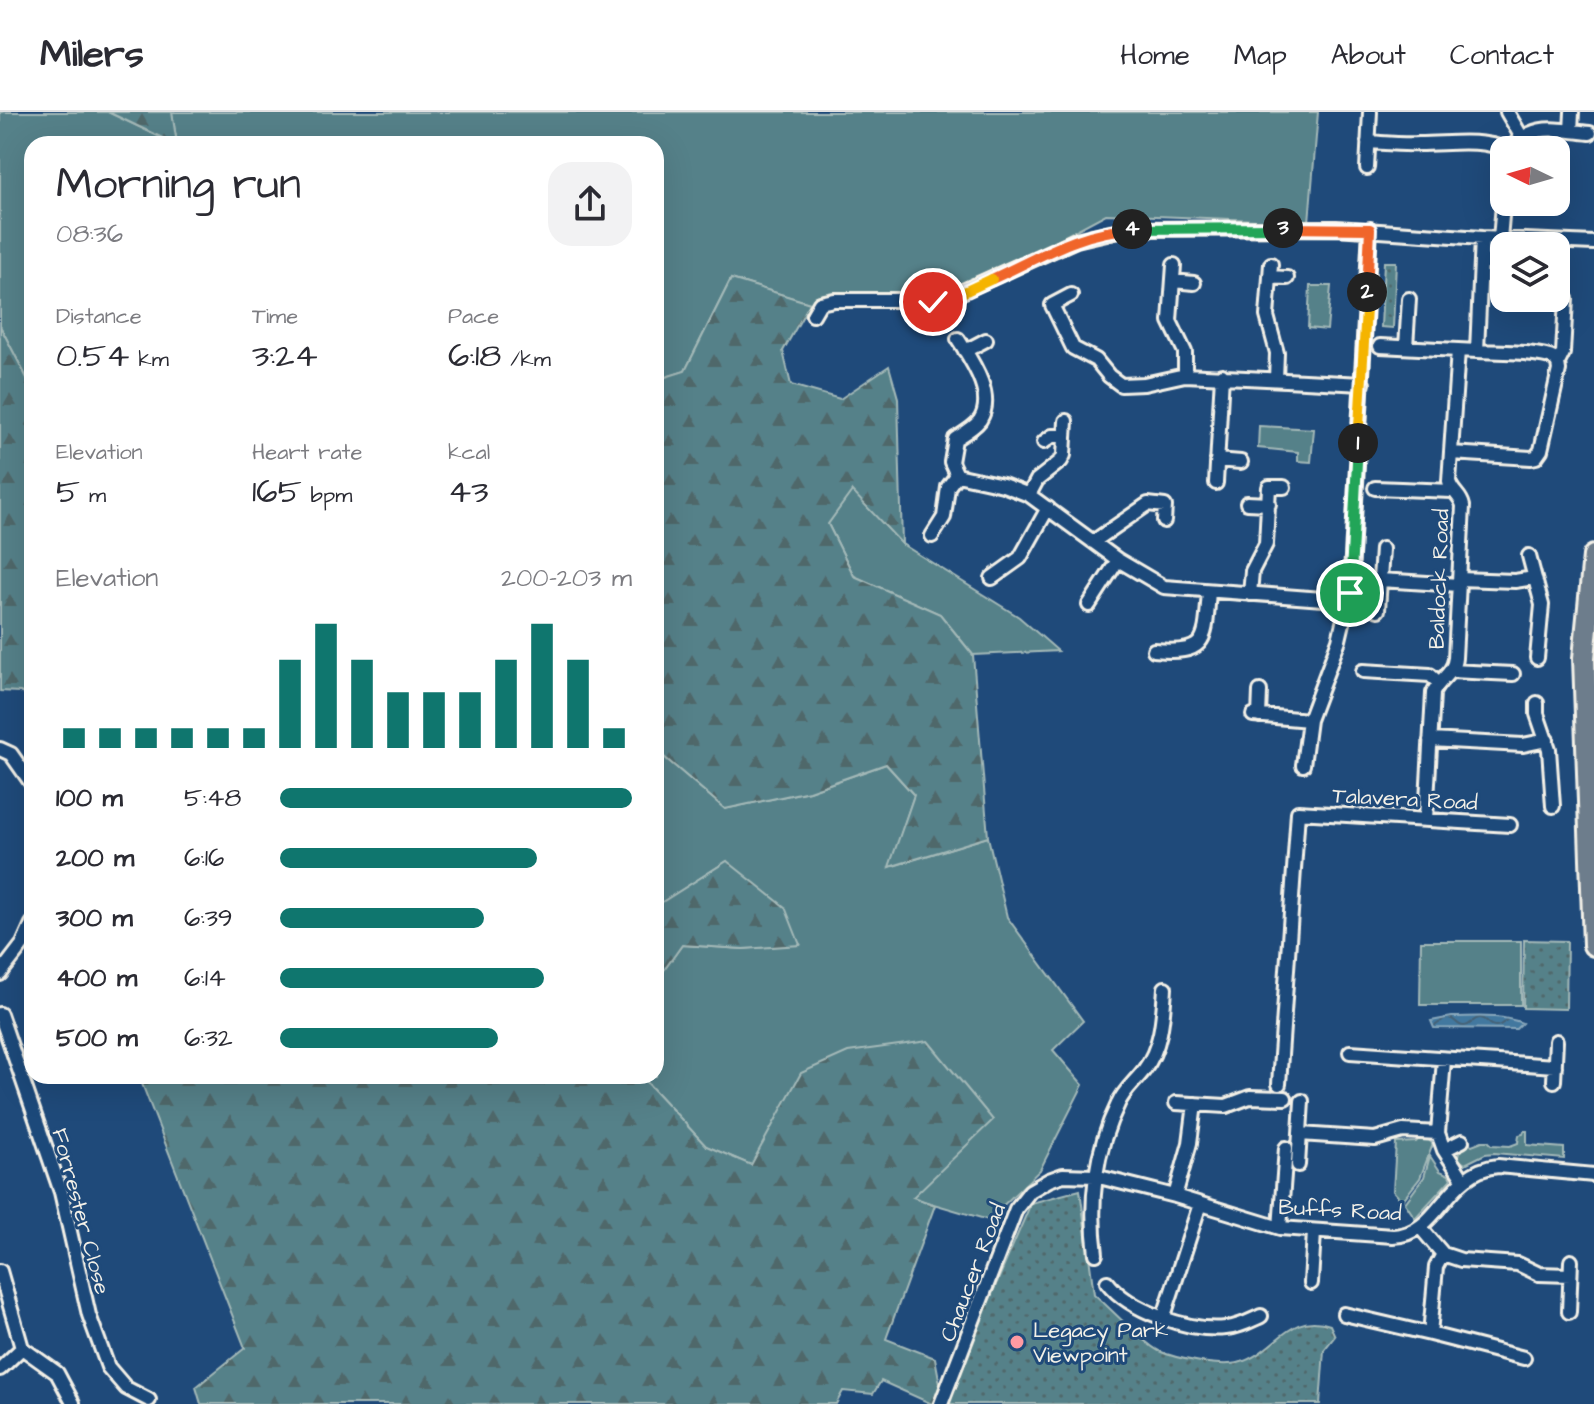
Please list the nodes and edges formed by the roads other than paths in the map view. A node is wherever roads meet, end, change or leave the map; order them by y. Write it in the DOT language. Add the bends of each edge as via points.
graph roads {
  1 [pos="1370,112"];
  2 [pos="1507,112"];
  3 [pos="1572,112"];
  4 [pos="1571,131"];
  5 [pos="1590,133"];
  6 [pos="1521,136"];
  7 [pos="1368,142"];
  8 [pos="1490,144"];
  9 [pos="1367,168"];
  10 [pos="1370,229"];
  11 [pos="1482,238"];
  12 [pos="1490,238"];
  13 [pos="1570,242"];
  14 [pos="1594,243"];
  15 [pos="1481,261"];
  16 [pos="1490,262"];
  17 [pos="1174,265"];
  18 [pos="1287,278"];
  19 [pos="1173,281"];
  20 [pos="1194,283"];
  21 [pos="1071,295"];
  22 [pos="1409,299"];
  23 [pos="1565,312"];
  24 [pos="813,315"];
  25 [pos="986,340"];
  26 [pos="1380,346"];
  27 [pos="1406,347"];
  28 [pos="1458,350"];
  29 [pos="1477,351"];
  30 [pos="1558,363"];
  31 [pos="1185,375"];
  32 [pos="1222,375"];
  33 [pos="1276,379"];
  34 [pos="1363,384"];
  35 [pos="1066,421"];
  36 [pos="1065,436"];
  37 [pos="1044,442"];
  38 [pos="1451,453"];
  39 [pos="1217,460"];
  40 [pos="1241,462"];
  41 [pos="957,475"];
  42 [pos="1216,483"];
  43 [pos="1284,487"];
  44 [pos="1375,488"];
  45 [pos="1452,491"];
  46 [pos="1029,495"];
  47 [pos="1247,503"];
  48 [pos="1269,504"];
  49 [pos="1048,508"];
  50 [pos="1164,521"];
  51 [pos="932,536"];
  52 [pos="1093,542"];
  53 [pos="1382,549"];
  54 [pos="1529,556"];
  55 [pos="1594,556"];
  56 [pos="1118,560"];
  57 [pos="992,578"];
  58 [pos="1534,578"];
  59 [pos="1380,580"];
  60 [pos="1459,582"];
  61 [pos="1209,591"];
  62 [pos="1250,594"];
  63 [pos="1349,601"];
  64 [pos="1089,605"];
  65 [pos="1378,610"];
  66 [pos="1154,650"];
  67 [pos="1537,658"];
  68 [pos="1502,659"];
  69 [pos="1363,671"];
  70 [pos="1451,671"];
  71 [pos="1439,683"];
  72 [pos="1260,691"];
  73 [pos="1537,703"];
  74 [pos="1309,720"];
  75 [pos="1430,740"];
  76 [pos="1547,740"];
  77 [pos="0,749"];
  78 [pos="1303,765"];
  79 [pos="24,773"];
  80 [pos="1553,806"];
  81 [pos="1426,819"];
  82 [pos="1510,825"];
  83 [pos="1594,888"];
  84 [pos="24,942"];
  85 [pos="1594,945"];
  86 [pos="0,974"];
  87 [pos="1165,988"];
  88 [pos="0,1014"];
  89 [pos="1556,1041"];
  90 [pos="1350,1052"];
  91 [pos="1444,1060"];
  92 [pos="1555,1066"];
  93 [pos="1554,1081"];
  94 [pos="1279,1084"];
  95 [pos="1285,1098"];
  96 [pos="1302,1101"];
  97 [pos="1176,1103"];
  98 [pos="1195,1104"];
  99 [pos="1438,1133"];
  100 [pos="1300,1134"];
  101 [pos="1462,1141"];
  102 [pos="1286,1148"];
  103 [pos="1444,1150"];
  104 [pos="1298,1165"];
  105 [pos="1063,1175"];
  106 [pos="1594,1175"];
  107 [pos="1095,1176"];
  108 [pos="1463,1179"];
  109 [pos="1175,1196"];
  110 [pos="1200,1204"];
  111 [pos="1420,1227"];
  112 [pos="1280,1228"];
  113 [pos="1314,1232"];
  114 [pos="1096,1254"];
  115 [pos="1443,1254"];
  116 [pos="1571,1261"];
  117 [pos="0,1271"];
  118 [pos="1570,1275"];
  119 [pos="1107,1282"];
  120 [pos="1311,1283"];
  121 [pos="1569,1312"];
  122 [pos="1344,1314"];
  123 [pos="1164,1316"];
  124 [pos="1261,1316"];
  125 [pos="1430,1334"];
  126 [pos="22,1348"];
  127 [pos="1524,1358"];
  128 [pos="0,1369"];
  129 [pos="149,1400"];
  130 [pos="73,1403"];
  131 [pos="941,1404"];
  1 -- 7 [label="street"];
  2 -- 6 [label="street"];
  3 -- 4 [label="street"];
  4 -- 5 [label="street"];
  4 -- 6 [label="street" via="1539,130"];
  7 -- 8 [label="street"];
  7 -- 9 [label="street"];
  10 -- 11 [label="street"];
  10 -- 24 [label="street" via="1098,233 943,300 834,300 820,303"];
  10 -- 34 [label="street"];
  11 -- 12 [label="street"];
  11 -- 15 [label="street"];
  13 -- 14 [label="street"];
  15 -- 16 [label="street"];
  15 -- 29 [label="street"];
  17 -- 19 [label="street"];
  18 -- 33 [label="street" via="1270,270 1267,326 1277,353"];
  19 -- 20 [label="street"];
  19 -- 31 [label="street" via="1170,321 1185,352"];
  21 -- 31 [label="street" via="1052,305 1073,348 1096,360 1121,385"];
  22 -- 27 [label="street"];
  23 -- 30 [label="street"];
  25 -- 41 [label="street" via="962,345 981,381 984,408 979,422 955,439 951,462"];
  26 -- 27 [label="street"];
  27 -- 28 [label="street"];
  28 -- 29 [label="street"];
  28 -- 38 [label="street, Baldock Road"];
  29 -- 30 [label="street"];
  30 -- 38 [label="street" via="1536,457"];
  31 -- 32 [label="street"];
  32 -- 33 [label="street"];
  32 -- 39 [label="street"];
  33 -- 34 [label="street"];
  34 -- 63 [label="street"];
  35 -- 36 [label="street"];
  36 -- 37 [label="street"];
  36 -- 46 [label="street" via="1061,461 1044,473"];
  38 -- 45 [label="street, Baldock Road"];
  39 -- 40 [label="street"];
  39 -- 42 [label="street"];
  41 -- 46 [label="street"];
  41 -- 51 [label="street"];
  43 -- 48 [label="street" via="1269,487"];
  44 -- 45 [label="street"];
  45 -- 60 [label="street, Baldock Road" via="1463,506"];
  46 -- 49 [label="street"];
  47 -- 48 [label="street"];
  48 -- 62 [label="street" via="1266,544 1252,571"];
  49 -- 52 [label="street"];
  49 -- 57 [label="street" via="1020,558"];
  50 -- 52 [label="street" via="1165,506 1148,504"];
  52 -- 56 [label="street"];
  53 -- 59 [label="street"];
  54 -- 58 [label="street"];
  55 -- 83 [label="main road" via="1584,658"];
  56 -- 61 [label="street" via="1164,587"];
  56 -- 64 [label="street"];
  58 -- 60 [label="street"];
  58 -- 67 [label="street" via="1542,605"];
  59 -- 60 [label="street"];
  59 -- 65 [label="street"];
  60 -- 70 [label="street, Baldock Road"];
  61 -- 62 [label="street"];
  61 -- 66 [label="street" via="1206,629 1198,643 1184,653"];
  62 -- 63 [label="street"];
  63 -- 74 [label="street"];
  68 -- 70 [label="street" via="1507,674"];
  69 -- 71 [label="street" via="1430,675"];
  70 -- 71 [label="street, Baldock Road"];
  71 -- 75 [label="street" via="1432,699"];
  72 -- 74 [label="street" via="1256,715"];
  73 -- 76 [label="street"];
  74 -- 78 [label="street"];
  75 -- 76 [label="street" via="1523,745"];
  75 -- 81 [label="street"];
  76 -- 80 [label="street"];
  77 -- 79 [label="street" via="11,754"];
  81 -- 82 [label="street, Talavera Road"];
  81 -- 94 [label="street, Talavera Road" via="1298,812"];
  83 -- 85 [label="main road"];
  84 -- 86 [label="street"];
  87 -- 107 [label="street" via="1155,1049 1118,1104"];
  88 -- 129 [label="street, Forrester Close" via="61,1192 81,1285 108,1367 126,1388"];
  89 -- 92 [label="street"];
  90 -- 91 [label="street"];
  91 -- 92 [label="street"];
  91 -- 99 [label="street"];
  92 -- 93 [label="street"];
  95 -- 98 [label="street" via="1250,1097 1226,1106"];
  96 -- 100 [label="street"];
  97 -- 98 [label="street"];
  98 -- 109 [label="street"];
  99 -- 100 [label="street" via="1403,1131 1375,1139"];
  99 -- 103 [label="street"];
  100 -- 104 [label="street"];
  101 -- 103 [label="street"];
  102 -- 112 [label="street"];
  103 -- 108 [label="street"];
  105 -- 107 [label="street, Buffs Road"];
  105 -- 131 [label="street, Chaucer Road" via="1030,1191 1016,1209"];
  106 -- 108 [label="street, Buffs Road" via="1498,1166"];
  107 -- 109 [label="street, Buffs Road"];
  107 -- 114 [label="street" via="1091,1215"];
  108 -- 111 [label="street, Buffs Road"];
  109 -- 110 [label="street, Buffs Road"];
  110 -- 112 [label="street, Buffs Road"];
  110 -- 123 [label="street"];
  111 -- 113 [label="street, Buffs Road" via="1402,1236"];
  111 -- 115 [label="street"];
  112 -- 113 [label="street, Buffs Road"];
  113 -- 120 [label="street"];
  115 -- 118 [label="street" via="1518,1264 1539,1274"];
  115 -- 125 [label="street" via="1436,1267"];
  116 -- 118 [label="street"];
  117 -- 126 [label="street"];
  118 -- 121 [label="street"];
  119 -- 123 [label="street" via="1129,1303"];
  122 -- 125 [label="street"];
  123 -- 124 [label="street" via="1223,1329"];
  125 -- 127 [label="street"];
  126 -- 128 [label="street"];
  126 -- 130 [label="street" via="57,1373"];
}
